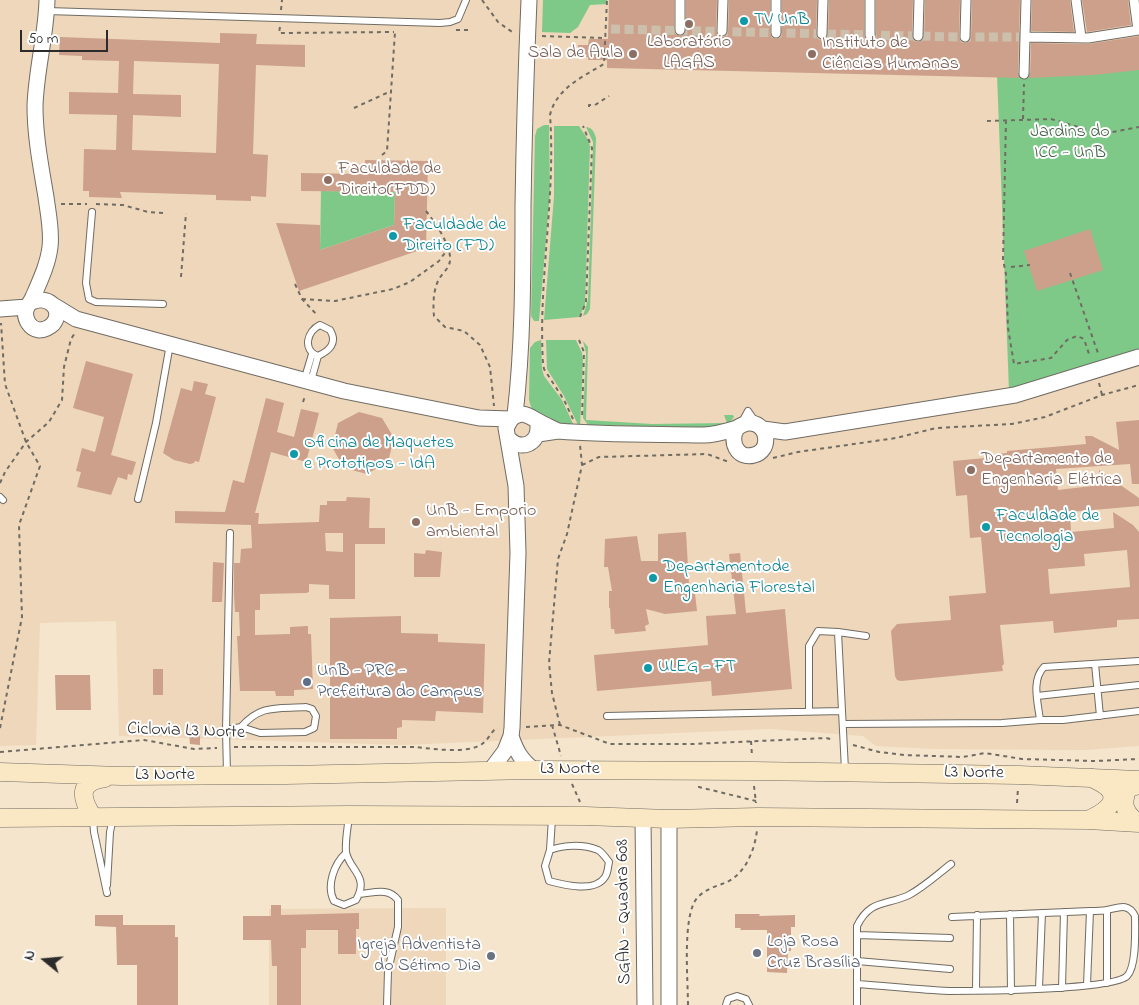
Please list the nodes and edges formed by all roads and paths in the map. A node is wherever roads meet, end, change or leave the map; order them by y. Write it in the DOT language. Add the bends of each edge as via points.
graph roads {
  1 [pos="466,0"];
  2 [pos="529,0"];
  3 [pos="607,0"];
  4 [pos="680,0"];
  5 [pos="723,0"];
  6 [pos="776,0"];
  7 [pos="823,0"];
  8 [pos="870,0"];
  9 [pos="918,0"];
  10 [pos="966,0"];
  11 [pos="1026,0"];
  12 [pos="1076,0"];
  13 [pos="1134,0"];
  14 [pos="47,5"];
  15 [pos="281,18"];
  16 [pos="605,28"];
  17 [pos="611,28"];
  18 [pos="453,30"];
  19 [pos="472,30"];
  20 [pos="680,30"];
  21 [pos="1139,30"];
  22 [pos="404,31"];
  23 [pos="722,31"];
  24 [pos="395,32"];
  25 [pos="776,32"];
  26 [pos="822,34"];
  27 [pos="870,35"];
  28 [pos="918,36"];
  29 [pos="965,37"];
  30 [pos="1025,37"];
  31 [pos="1081,37"];
  32 [pos="1024,74"];
  33 [pos="391,91"];
  34 [pos="609,96"];
  35 [pos="589,107"];
  36 [pos="354,108"];
  37 [pos="1006,120"];
  38 [pos="1023,120"];
  39 [pos="986,121"];
  40 [pos="583,126"];
  41 [pos="1139,127"];
  42 [pos="382,155"];
  43 [pos="46,204"];
  44 [pos="426,211"];
  45 [pos="92,212"];
  46 [pos="164,213"];
  47 [pos="186,213"];
  48 [pos="448,250"];
  49 [pos="1030,265"];
  50 [pos="1011,266"];
  51 [pos="1070,273"];
  52 [pos="44,274"];
  53 [pos="181,276"];
  54 [pos="295,284"];
  55 [pos="302,299"];
  56 [pos="51,303"];
  57 [pos="163,304"];
  58 [pos="1,310"];
  59 [pos="28,310"];
  60 [pos="318,316"];
  61 [pos="580,317"];
  62 [pos="80,320"];
  63 [pos="52,324"];
  64 [pos="579,340"];
  65 [pos="170,344"];
  66 [pos="315,355"];
  67 [pos="1099,356"];
  68 [pos="1139,357"];
  69 [pos="1096,371"];
  70 [pos="308,381"];
  71 [pos="1139,385"];
  72 [pos="1102,395"];
  73 [pos="305,396"];
  74 [pos="303,402"];
  75 [pos="480,418"];
  76 [pos="495,418"];
  77 [pos="525,420"];
  78 [pos="760,427"];
  79 [pos="737,432"];
  80 [pos="785,432"];
  81 [pos="578,433"];
  82 [pos="513,439"];
  83 [pos="26,442"];
  84 [pos="768,452"];
  85 [pos="731,462"];
  86 [pos="582,466"];
  87 [pos="0,483"];
  88 [pos="138,499"];
  89 [pos="230,533"];
  90 [pos="838,632"];
  91 [pos="866,636"];
  92 [pos="1139,661"];
  93 [pos="1095,664"];
  94 [pos="1139,686"];
  95 [pos="1097,689"];
  96 [pos="1037,696"];
  97 [pos="809,711"];
  98 [pos="842,711"];
  99 [pos="1139,712"];
  100 [pos="607,716"];
  101 [pos="1100,716"];
  102 [pos="1040,720"];
  103 [pos="843,724"];
  104 [pos="560,725"];
  105 [pos="241,727"];
  106 [pos="0,728"];
  107 [pos="226,730"];
  108 [pos="511,732"];
  109 [pos="751,741"];
  110 [pos="844,742"];
  111 [pos="227,748"];
  112 [pos="0,752"];
  113 [pos="1139,759"];
  114 [pos="534,770"];
  115 [pos="490,771"];
  116 [pos="753,771"];
  117 [pos="0,772"];
  118 [pos="845,772"];
  119 [pos="121,776"];
  120 [pos="227,776"];
  121 [pos="1091,778"];
  122 [pos="1139,780"];
  123 [pos="698,783"];
  124 [pos="1139,784"];
  125 [pos="1019,785"];
  126 [pos="1017,804"];
  127 [pos="757,809"];
  128 [pos="349,815"];
  129 [pos="552,816"];
  130 [pos="93,817"];
  131 [pos="113,817"];
  132 [pos="0,818"];
  133 [pos="643,818"];
  134 [pos="669,819"];
  135 [pos="1088,820"];
  136 [pos="1138,823"];
  137 [pos="550,850"];
  138 [pos="346,853"];
  139 [pos="951,864"];
  140 [pos="359,894"];
  141 [pos="1107,910"];
  142 [pos="1090,911"];
  143 [pos="1064,912"];
  144 [pos="1042,913"];
  145 [pos="1010,914"];
  146 [pos="977,915"];
  147 [pos="952,917"];
  148 [pos="857,935"];
  149 [pos="950,938"];
  150 [pos="857,962"];
  151 [pos="950,969"];
  152 [pos="857,984"];
  153 [pos="1107,984"];
  154 [pos="1087,985"];
  155 [pos="1039,988"];
  156 [pos="1062,988"];
  157 [pos="976,990"];
  158 [pos="1011,991"];
  159 [pos="387,1005"];
  160 [pos="645,1005"];
  161 [pos="669,1005"];
  162 [pos="688,1005"];
  163 [pos="726,1005"];
  164 [pos="749,1005"];
  165 [pos="857,1005"];
  1 -- 15 [label="lane" via="458,19 450,22"];
  2 -- 77 [label="street" via="520,375"];
  3 -- 16 [label="path"];
  4 -- 20 [label="street"];
  5 -- 23 [label="street"];
  6 -- 25 [label="street"];
  7 -- 26 [label="street"];
  8 -- 27 [label="street"];
  9 -- 28 [label="street"];
  10 -- 29 [label="street"];
  11 -- 30 [label="street"];
  12 -- 31 [label="street"];
  13 -- 21 [label="street"];
  14 -- 15 [label="lane"];
  14 -- 43 [label="street" via="35,106"];
  15 -- 24 [label="path" via="279,33"];
  16 -- 17 [label="path"];
  16 -- 81 [label="path" via="604,64 562,92 550,115 552,184 542,320 543,363"];
  18 -- 19 [label="path"];
  21 -- 31 [label="street"];
  22 -- 24 [label="path"];
  24 -- 33 [label="path"];
  30 -- 31 [label="street"];
  30 -- 32 [label="street"];
  32 -- 38 [label="path"];
  33 -- 36 [label="path"];
  33 -- 42 [label="path" via="387,151"];
  34 -- 35 [label="path"];
  37 -- 38 [label="path"];
  37 -- 39 [label="path"];
  37 -- 69 [label="path" via="1003,260 1014,364 1051,358 1068,340 1077,336 1084,339"];
  38 -- 41 [label="path" via="1051,119 1102,134"];
  40 -- 61 [label="path" via="592,148 586,302"];
  43 -- 46 [label="path" via="124,204 148,212"];
  43 -- 52 [label="street" via="50,247"];
  44 -- 48 [label="path" via="440,230"];
  45 -- 57 [label="lane" via="86,283 89,299 96,302"];
  47 -- 53 [label="path"];
  48 -- 55 [label="path" via="439,261 410,282 393,289 335,301"];
  48 -- 76 [label="path" via="451,258 437,282 434,316 445,327 464,331 480,345 490,367"];
  49 -- 50 [label="path"];
  51 -- 67 [label="path"];
  52 -- 56 [label="street"];
  52 -- 59 [label="street"];
  54 -- 55 [label="path"];
  55 -- 60 [label="path"];
  56 -- 59 [label="street" via="40,299"];
  56 -- 62 [label="street"];
  56 -- 63 [label="street" via="56,315"];
  58 -- 59 [label="street"];
  58 -- 83 [label="path" via="5,384"];
  59 -- 63 [label="street" via="30,325 39,330"];
  62 -- 63 [label="street"];
  62 -- 65 [label="street"];
  62 -- 83 [label="path" via="64,368 62,400 49,422"];
  64 -- 81 [label="path" via="584,352 582,427"];
  65 -- 70 [label="street"];
  65 -- 88 [label="lane"];
  66 -- 66 [label="lane" via="328,351 332,344 330,330 320,325 309,334 308,347"];
  66 -- 70 [label="lane"];
  68 -- 69 [label="street"];
  69 -- 72 [label="path"];
  69 -- 80 [label="street" via="1015,395"];
  70 -- 75 [label="street"];
  71 -- 72 [label="path"];
  72 -- 84 [label="path" via="1045,417 1012,424 936,428 896,438 798,452"];
  73 -- 74 [label="path"];
  75 -- 76 [label="street"];
  75 -- 82 [label="street"];
  76 -- 77 [label="street"];
  77 -- 81 [label="street" via="558,431"];
  77 -- 82 [label="street" via="506,428"];
  77 -- 82 [label="street" via="532,442"];
  78 -- 79 [label="street" via="749,422"];
  78 -- 80 [label="street"];
  78 -- 84 [label="street" via="766,436"];
  79 -- 81 [label="street" via="709,435"];
  79 -- 84 [label="street" via="738,452 748,456"];
  80 -- 84 [label="street"];
  81 -- 86 [label="path"];
  82 -- 108 [label="street" via="518,553"];
  83 -- 87 [label="path"];
  83 -- 106 [label="path" via="40,466 19,525 22,617"];
  85 -- 86 [label="path" via="707,454 599,457"];
  86 -- 104 [label="path" via="558,559 554,591 549,663"];
  89 -- 107 [label="lane"];
  90 -- 91 [label="lane"];
  90 -- 97 [label="lane" via="818,631 809,646"];
  90 -- 98 [label="lane"];
  92 -- 93 [label="lane"];
  93 -- 95 [label="lane"];
  93 -- 96 [label="lane" via="1044,667 1036,680"];
  94 -- 95 [label="lane"];
  95 -- 96 [label="lane"];
  95 -- 101 [label="lane"];
  96 -- 102 [label="lane"];
  97 -- 98 [label="lane"];
  97 -- 100 [label="lane"];
  98 -- 103 [label="lane"];
  99 -- 101 [label="lane"];
  101 -- 102 [label="lane"];
  102 -- 103 [label="lane" via="1002,724"];
  103 -- 110 [label="lane"];
  104 -- 108 [label="path, Ciclovia L3 Norte"];
  104 -- 109 [label="path" via="610,744"];
  105 -- 105 [label="lane" via="261,710 306,707 312,709 316,716 314,728 305,732 260,733"];
  105 -- 107 [label="lane"];
  107 -- 111 [label="lane"];
  108 -- 111 [label="path, Ciclovia L3 Norte" via="495,729 482,744 467,750 416,747"];
  108 -- 114 [label="street" via="522,761"];
  108 -- 115 [label="street" via="501,759"];
  109 -- 110 [label="path" via="826,738"];
  109 -- 116 [label="path"];
  110 -- 113 [label="path" via="904,755 963,757 985,754 1086,761"];
  110 -- 118 [label="lane"];
  111 -- 112 [label="path, Ciclovia L3 Norte" via="194,749 144,740"];
  111 -- 120 [label="lane"];
  114 -- 115 [label="main road, L3 Norte"];
  114 -- 116 [label="main road, L3 Norte"];
  115 -- 120 [label="main road, L3 Norte"];
  116 -- 118 [label="main road, L3 Norte"];
  116 -- 127 [label="path"];
  117 -- 119 [label="main road, L3 Norte"];
  118 -- 121 [label="main road, L3 Norte"];
  119 -- 120 [label="main road, L3 Norte"];
  119 -- 130 [label="main road" via="88,783 84,798"];
  121 -- 122 [label="main road, L3 Norte"];
  121 -- 135 [label="main road" via="1108,787 1112,796 1107,810"];
  123 -- 127 [label="path" via="699,788"];
  124 -- 136 [label="main road" via="1128,788 1124,802 1124,810"];
  125 -- 126 [label="path"];
  127 -- 134 [label="main road"];
  127 -- 135 [label="main road"];
  127 -- 162 [label="path" via="754,848 741,871 696,899 688,921"];
  128 -- 129 [label="main road"];
  128 -- 131 [label="main road"];
  128 -- 138 [label="lane"];
  129 -- 133 [label="main road"];
  129 -- 137 [label="lane"];
  130 -- 131 [label="main road"];
  130 -- 131 [label="lane" via="107,894"];
  130 -- 132 [label="main road"];
  133 -- 134 [label="main road"];
  133 -- 160 [label="street, SGAN - Quadra 608"];
  134 -- 161 [label="street"];
  135 -- 136 [label="main road"];
  137 -- 137 [label="lane" via="545,866 549,881 568,886 595,886 606,877 609,862 600,850 562,846"];
  138 -- 140 [label="lane" via="360,878"];
  138 -- 140 [label="lane" via="334,873 331,896 344,905 356,900"];
  139 -- 148 [label="lane" via="909,895 870,908 857,926"];
  140 -- 159 [label="lane" via="386,891 398,900 398,927 388,971"];
  141 -- 142 [label="lane"];
  141 -- 153 [label="lane"];
  141 -- 153 [label="lane" via="1125,907 1135,916 1132,965 1128,976"];
  142 -- 143 [label="lane"];
  142 -- 154 [label="lane"];
  143 -- 144 [label="lane"];
  143 -- 156 [label="lane"];
  144 -- 145 [label="lane"];
  144 -- 155 [label="lane"];
  145 -- 146 [label="lane"];
  145 -- 158 [label="lane"];
  146 -- 147 [label="lane"];
  146 -- 157 [label="lane"];
  148 -- 149 [label="lane"];
  148 -- 150 [label="lane"];
  150 -- 151 [label="lane"];
  150 -- 152 [label="lane"];
  152 -- 157 [label="lane"];
  152 -- 165 [label="lane"];
  153 -- 154 [label="lane"];
  154 -- 156 [label="lane"];
  155 -- 156 [label="lane"];
  155 -- 158 [label="lane"];
  157 -- 158 [label="lane"];
  163 -- 164 [label="lane" via="728,999 737,996 746,999"];
}
